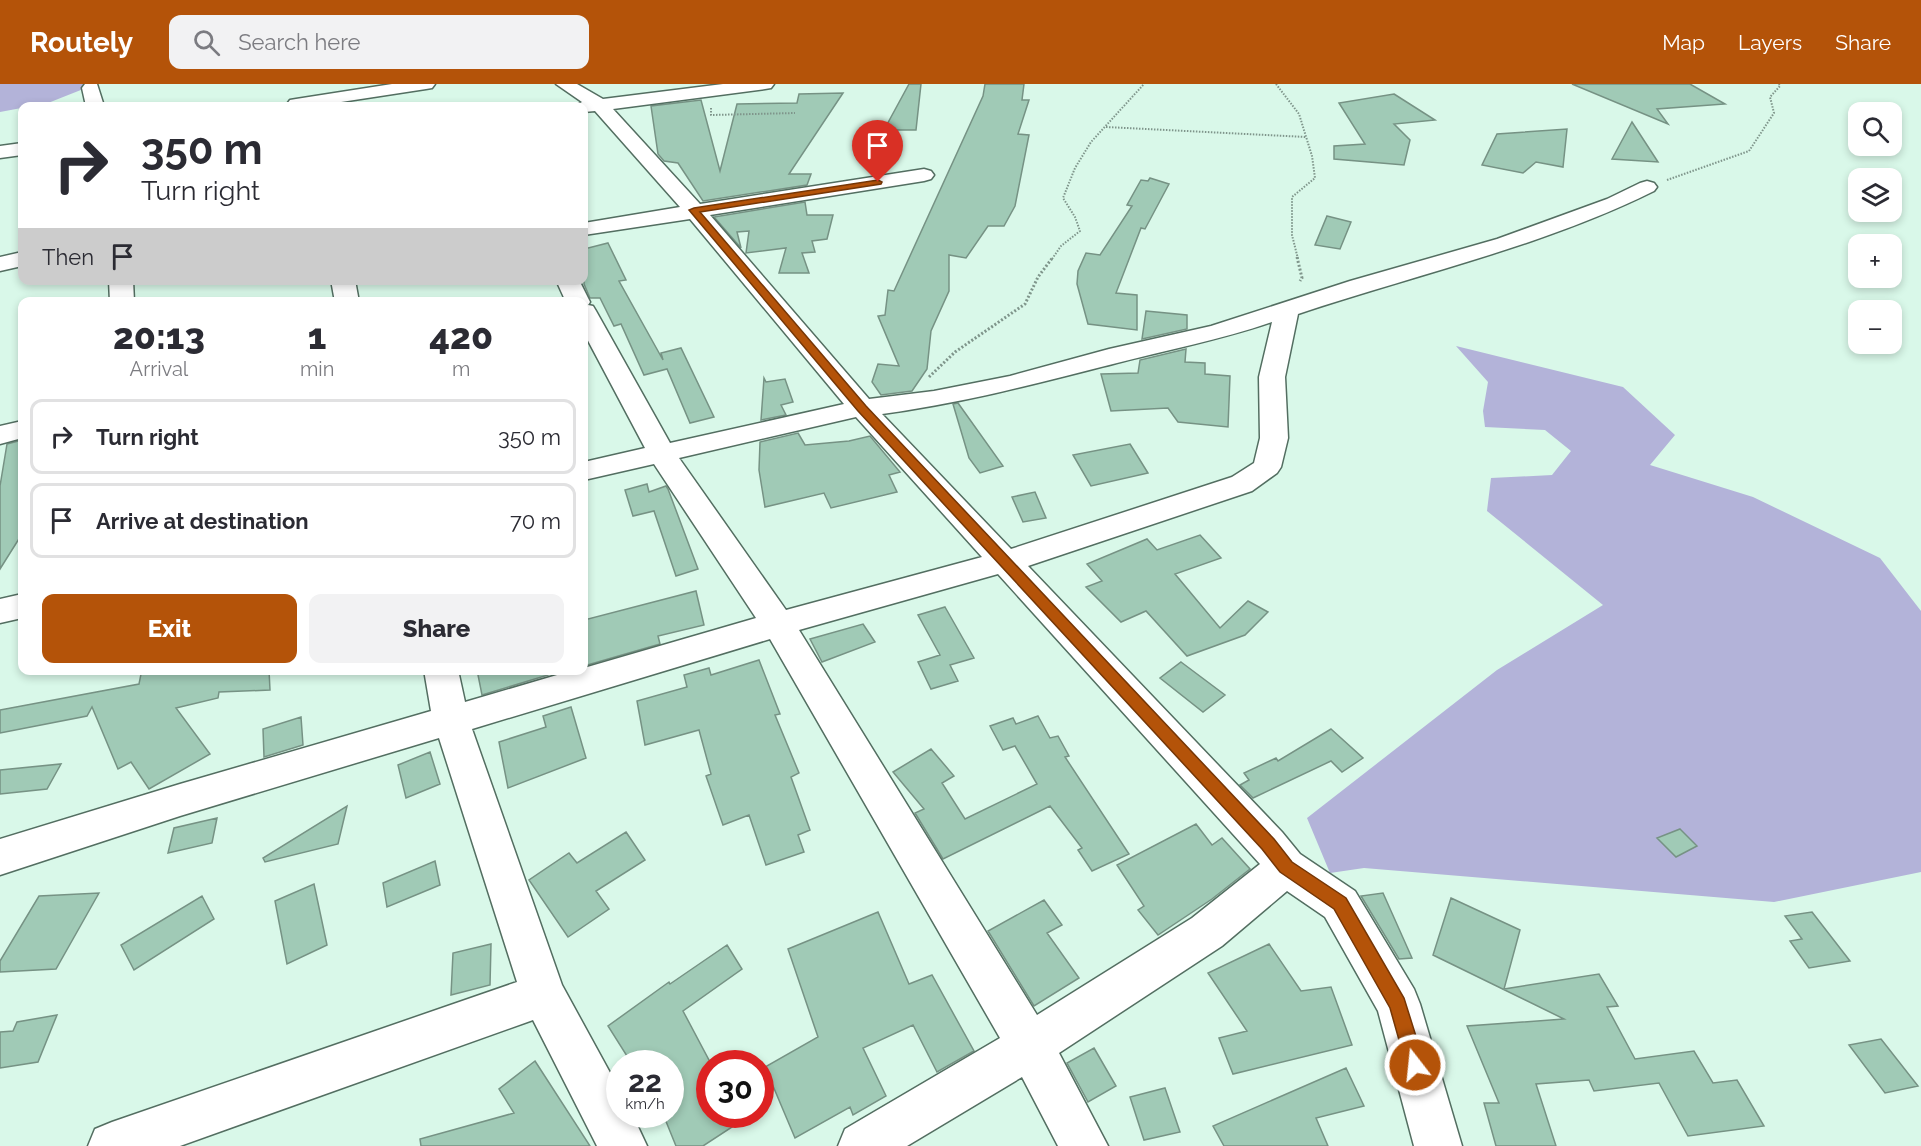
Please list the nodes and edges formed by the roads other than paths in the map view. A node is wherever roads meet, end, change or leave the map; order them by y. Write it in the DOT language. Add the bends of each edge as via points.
graph roads {
  1 [pos="426,84"];
  2 [pos="565,84"];
  3 [pos="765,84"];
  4 [pos="91,88"];
  5 [pos="723,88"];
  6 [pos="94,102"];
  7 [pos="315,102"];
  8 [pos="587,102"];
  9 [pos="592,106"];
  10 [pos="18,150"];
  11 [pos="0,152"];
  12 [pos="924,175"];
  13 [pos="1647,187"];
  14 [pos="694,210"];
  15 [pos="588,228"];
  16 [pos="18,260"];
  17 [pos="0,264"];
  18 [pos="1287,309"];
  19 [pos="588,318"];
  20 [pos="862,408"];
  21 [pos="18,430"];
  22 [pos="0,435"];
  23 [pos="662,454"];
  24 [pos="588,470"];
  25 [pos="1005,560"];
  26 [pos="18,607"];
  27 [pos="0,611"];
  28 [pos="778,624"];
  29 [pos="442,675"];
  30 [pos="451,721"];
  31 [pos="0,857"];
  32 [pos="1286,867"];
  33 [pos="543,995"];
  34 [pos="1030,1046"];
  35 [pos="112,1146"];
  36 [pos="623,1146"];
  37 [pos="862,1146"];
  38 [pos="1084,1146"];
  39 [pos="1438,1146"];
  1 -- 7 [label="street"];
  2 -- 8 [label="street"];
  3 -- 5 [label="street"];
  4 -- 6 [label="street"];
  5 -- 9 [label="street"];
  9 -- 14 [label="street"];
  10 -- 11 [label="street"];
  12 -- 14 [label="street"];
  13 -- 18 [label="street" via="1505,244"];
  14 -- 15 [label="street"];
  14 -- 20 [label="street"];
  16 -- 17 [label="street"];
  18 -- 20 [label="street" via="1218,332 1013,383"];
  18 -- 25 [label="street" via="1272,377 1274,438 1267,467 1242,484"];
  19 -- 23 [label="street"];
  20 -- 23 [label="street"];
  20 -- 25 [label="street"];
  21 -- 22 [label="street"];
  23 -- 24 [label="street"];
  23 -- 28 [label="street"];
  25 -- 28 [label="street"];
  25 -- 32 [label="street"];
  26 -- 27 [label="street"];
  28 -- 30 [label="street"];
  28 -- 34 [label="street"];
  29 -- 30 [label="street"];
  30 -- 31 [label="street"];
  30 -- 33 [label="street"];
  32 -- 34 [label="street" via="1207,932"];
  32 -- 39 [label="street" via="1340,904 1398,1004"];
  33 -- 35 [label="street"];
  33 -- 36 [label="street"];
  34 -- 37 [label="street"];
  34 -- 38 [label="street"];
}
